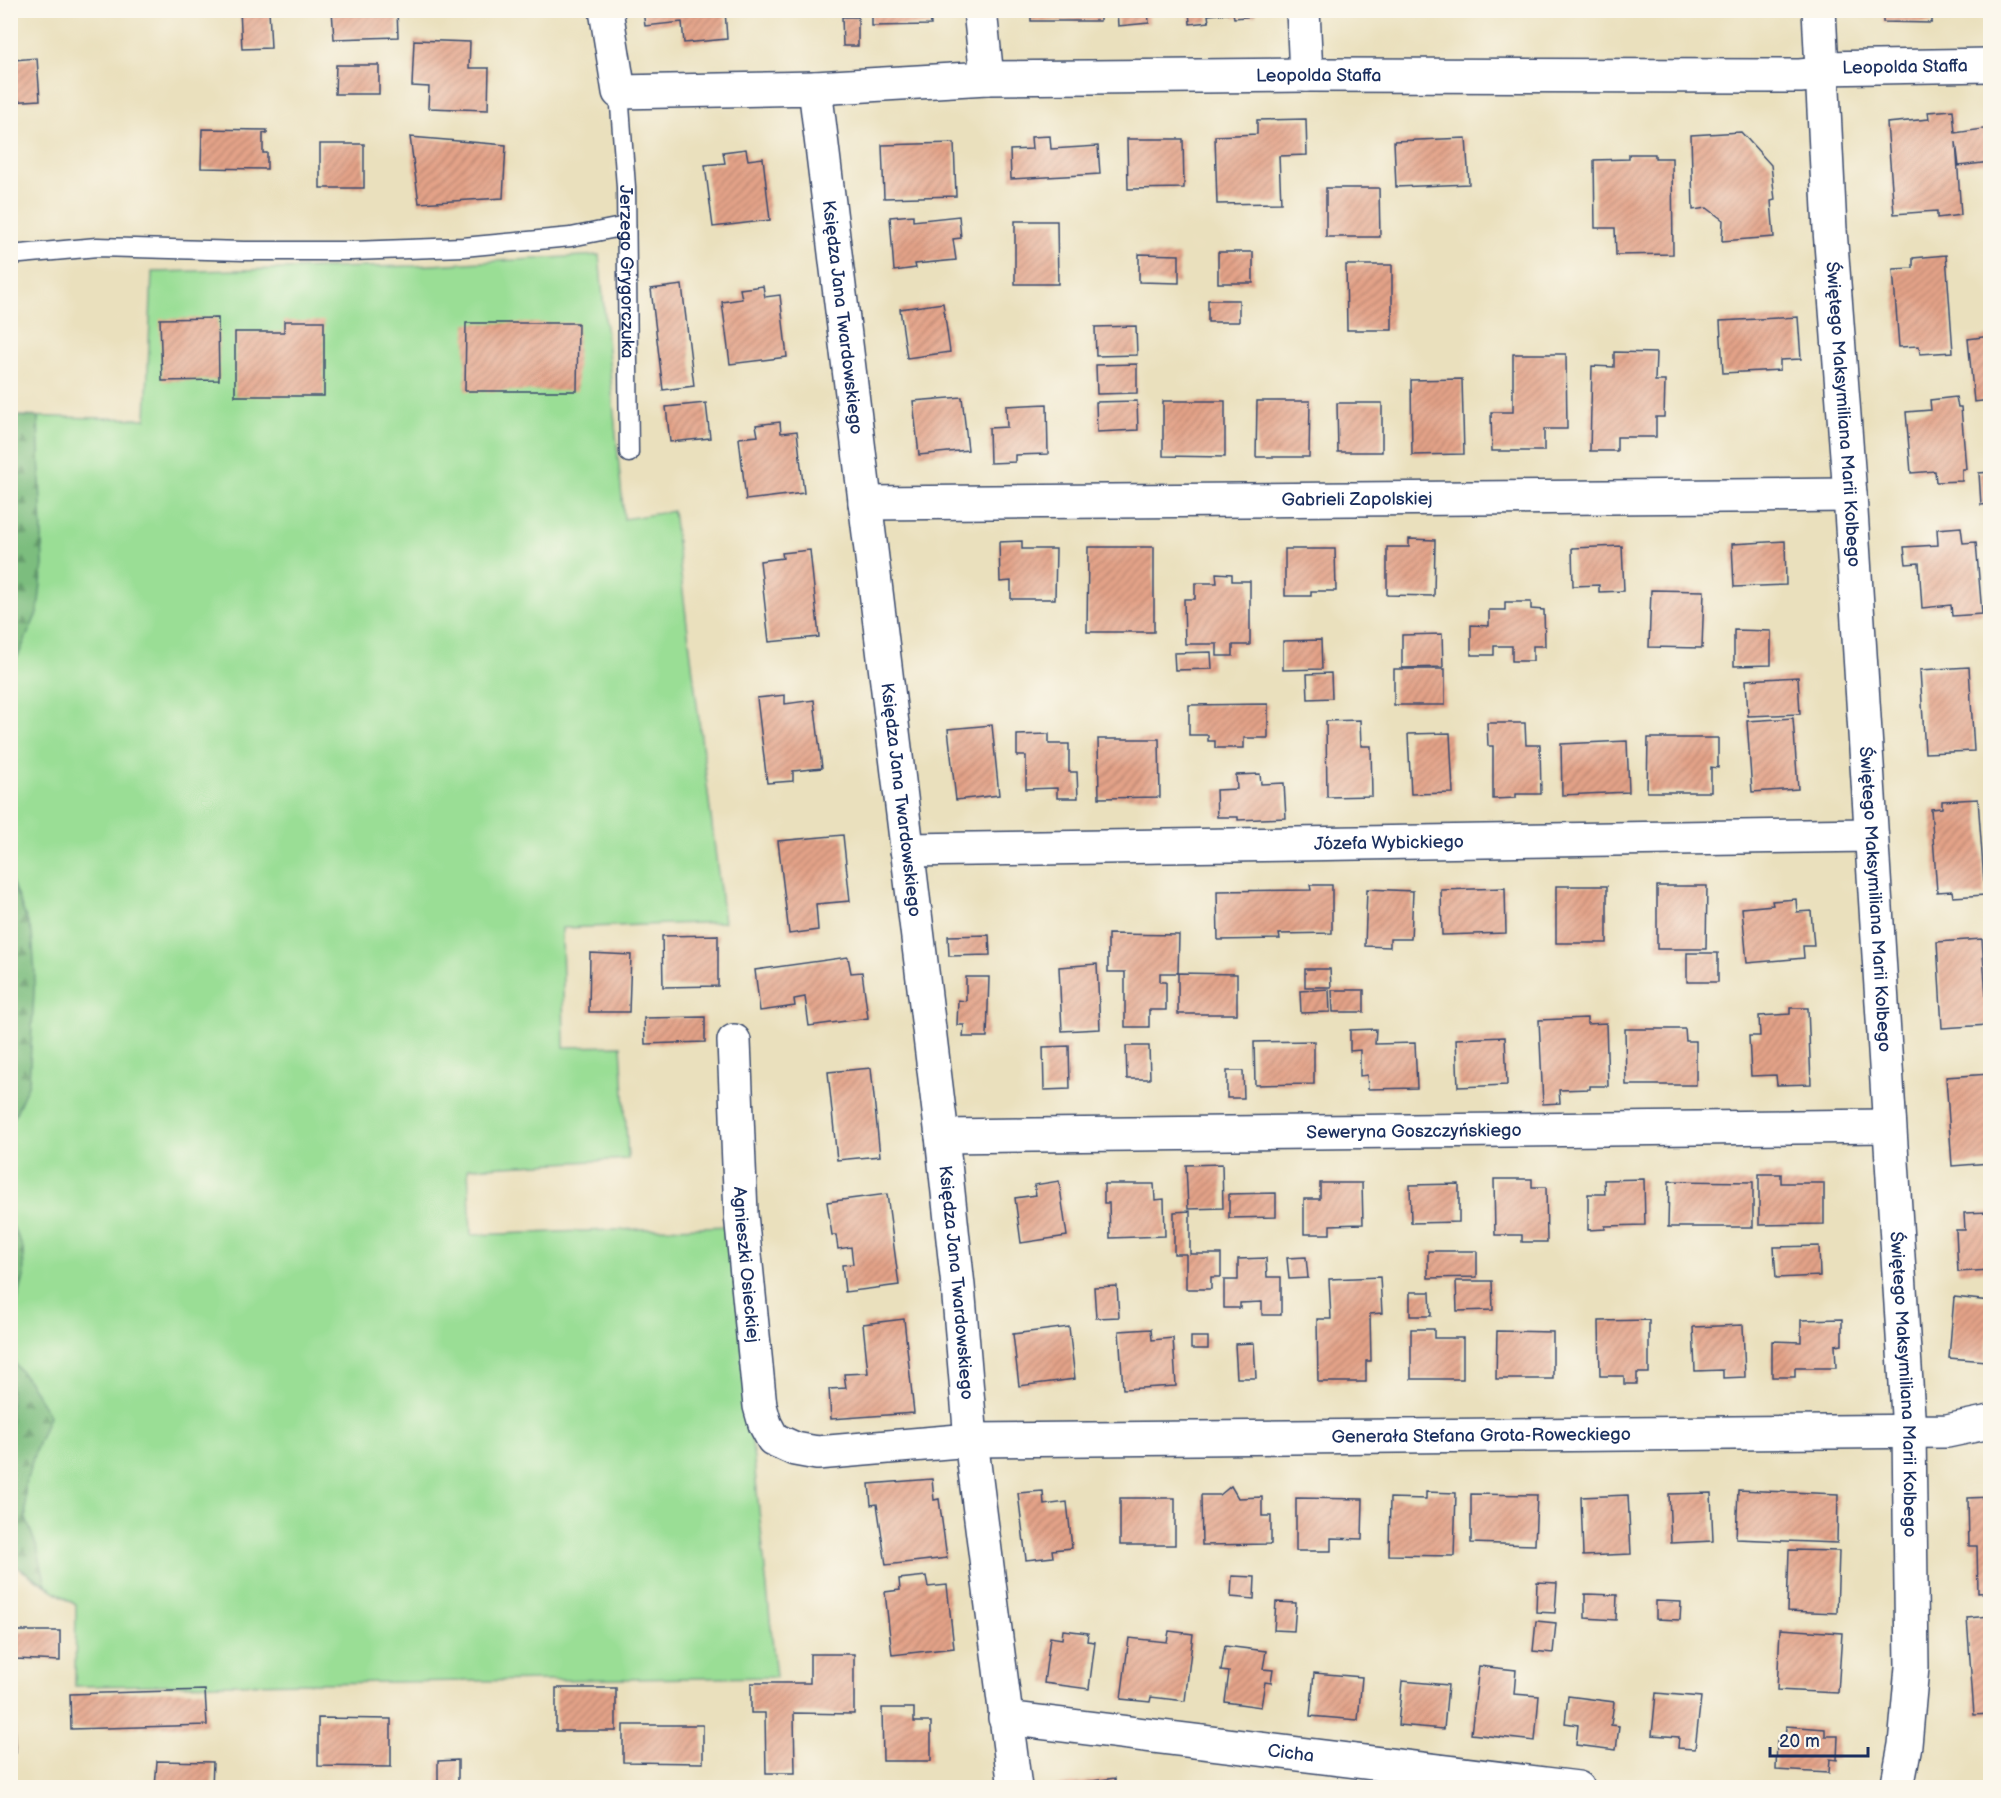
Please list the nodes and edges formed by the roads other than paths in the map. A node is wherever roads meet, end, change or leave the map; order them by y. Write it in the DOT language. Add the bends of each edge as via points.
graph roads {
  1 [pos="606,10"];
  2 [pos="980,10"];
  3 [pos="1303,10"];
  4 [pos="1819,10"];
  5 [pos="1990,65"];
  6 [pos="1821,71"];
  7 [pos="1306,75"];
  8 [pos="987,78"];
  9 [pos="815,88"];
  10 [pos="620,92"];
  11 [pos="626,226"];
  12 [pos="10,255"];
  13 [pos="629,453"];
  14 [pos="1850,495"];
  15 [pos="865,503"];
  16 [pos="1871,835"];
  17 [pos="907,850"];
  18 [pos="734,1041"];
  19 [pos="1889,1126"];
  20 [pos="942,1136"];
  21 [pos="1990,1422"];
  22 [pos="1909,1431"];
  23 [pos="971,1440"];
  24 [pos="817,1453"];
  25 [pos="1005,1718"];
  26 [pos="1015,1788"];
  27 [pos="1578,1788"];
  28 [pos="1897,1788"];
  1 -- 10 [label="street"];
  2 -- 8 [label="street"];
  3 -- 7 [label="street"];
  4 -- 6 [label="street, Świętego Maksymiliana Marii Kolbego"];
  5 -- 6 [label="street, Leopolda Staffa"];
  6 -- 7 [label="street, Leopolda Staffa" via="1800,76"];
  6 -- 14 [label="street, Świętego Maksymiliana Marii Kolbego"];
  7 -- 8 [label="street, Leopolda Staffa"];
  8 -- 9 [label="street, Leopolda Staffa"];
  9 -- 10 [label="street"];
  9 -- 15 [label="street, Księdza Jana Twardowskiego"];
  10 -- 11 [label="lane, Jerzego Grygorczuka"];
  11 -- 12 [label="lane" via="571,237 463,247 244,251 97,247"];
  11 -- 13 [label="lane, Jerzego Grygorczuka"];
  14 -- 15 [label="street, Gabrieli Zapolskiej"];
  14 -- 16 [label="street, Świętego Maksymiliana Marii Kolbego"];
  15 -- 17 [label="street, Księdza Jana Twardowskiego"];
  16 -- 17 [label="street, Józefa Wybickiego"];
  16 -- 19 [label="street, Świętego Maksymiliana Marii Kolbego"];
  17 -- 20 [label="street, Księdza Jana Twardowskiego"];
  18 -- 24 [label="street, Agnieszki Osieckiej" via="741,1214 760,1406 773,1439"];
  19 -- 20 [label="street, Seweryna Goszczyńskiego"];
  19 -- 22 [label="street, Świętego Maksymiliana Marii Kolbego"];
  20 -- 23 [label="street, Księdza Jana Twardowskiego"];
  21 -- 22 [label="street, Generała Stefana Grota-Roweckiego" via="1947,1431"];
  22 -- 23 [label="street, Generała Stefana Grota-Roweckiego"];
  22 -- 28 [label="street, Świętego Maksymiliana Marii Kolbego" via="1912,1667"];
  23 -- 24 [label="street, Generała Stefana Grota-Roweckiego"];
  23 -- 25 [label="street, Księdza Jana Twardowskiego"];
  25 -- 26 [label="street, Księdza Jana Twardowskiego"];
  25 -- 27 [label="street, Cicha"];
}
